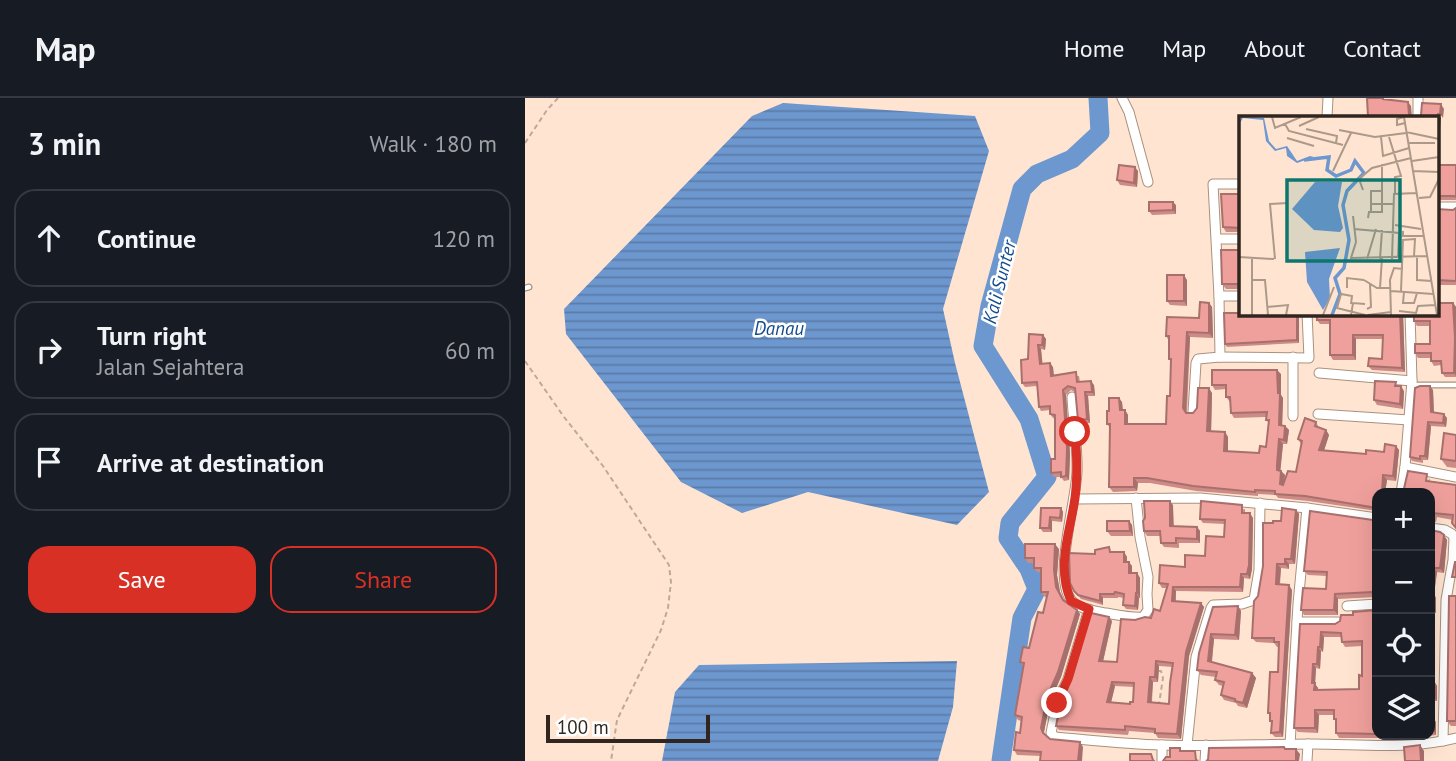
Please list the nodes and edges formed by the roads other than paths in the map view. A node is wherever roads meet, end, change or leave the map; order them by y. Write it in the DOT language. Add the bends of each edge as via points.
graph roads {
  1 [pos="1122,98"];
  2 [pos="1328,98"];
  3 [pos="1419,98"];
  4 [pos="1327,116"];
  5 [pos="1418,116"];
  6 [pos="1148,182"];
  7 [pos="1239,184"];
  8 [pos="1217,239"];
  9 [pos="1239,239"];
  10 [pos="1219,296"];
  11 [pos="1239,296"];
  12 [pos="1307,315"];
  13 [pos="1409,315"];
  14 [pos="1220,357"];
  15 [pos="1293,357"];
  16 [pos="1319,373"];
  17 [pos="1411,383"];
  18 [pos="1456,385"];
  19 [pos="1072,397"];
  20 [pos="1193,412"];
  21 [pos="1318,414"];
  22 [pos="1293,416"];
  23 [pos="1409,419"];
  24 [pos="1405,467"];
  25 [pos="1456,477"];
  26 [pos="1402,488"];
  27 [pos="1136,498"];
  28 [pos="1075,499"];
  29 [pos="1260,503"];
  30 [pos="1307,508"];
  31 [pos="1372,517"];
  32 [pos="1435,529"];
  33 [pos="1452,586"];
  34 [pos="1372,604"];
  35 [pos="1347,606"];
  36 [pos="1089,609"];
  37 [pos="1297,622"];
  38 [pos="1338,622"];
  39 [pos="1456,738"];
  40 [pos="1389,740"];
  41 [pos="1443,741"];
  42 [pos="1308,744"];
  43 [pos="1162,745"];
  44 [pos="1187,745"];
  45 [pos="1206,745"];
  46 [pos="1290,745"];
  47 [pos="1389,746"];
  48 [pos="1161,761"];
  49 [pos="1205,761"];
  50 [pos="1307,761"];
  1 -- 6 [label="street"];
  2 -- 4 [label="street"];
  3 -- 5 [label="street"];
  7 -- 8 [label="street" via="1211,184"];
  8 -- 9 [label="street"];
  8 -- 10 [label="street"];
  10 -- 11 [label="street"];
  10 -- 14 [label="street"];
  12 -- 15 [label="street" via="1309,358"];
  13 -- 17 [label="street"];
  14 -- 15 [label="street"];
  14 -- 20 [label="street" via="1196,363"];
  15 -- 22 [label="street"];
  16 -- 17 [label="street"];
  17 -- 18 [label="lane"];
  17 -- 23 [label="street"];
  19 -- 28 [label="street" via="1078,471"];
  21 -- 23 [label="street"];
  23 -- 24 [label="street"];
  24 -- 25 [label="street"];
  24 -- 26 [label="street"];
  27 -- 28 [label="street"];
  27 -- 29 [label="street"];
  27 -- 36 [label="street" via="1148,577 1148,610 1135,618"];
  28 -- 36 [label="street" via="1063,576 1071,601"];
  29 -- 30 [label="street"];
  29 -- 44 [label="street" via="1254,600 1211,608 1196,657"];
  30 -- 31 [label="street"];
  30 -- 37 [label="street"];
  32 -- 33 [label="street" via="1454,538"];
  33 -- 41 [label="street" via="1445,621"];
  34 -- 35 [label="street"];
  36 -- 43 [label="street" via="1057,703 1052,736"];
  37 -- 38 [label="street"];
  37 -- 46 [label="street"];
  39 -- 41 [label="street"];
  40 -- 47 [label="street"];
  41 -- 47 [label="street"];
  42 -- 46 [label="street"];
  42 -- 47 [label="street"];
  42 -- 50 [label="street"];
  43 -- 44 [label="street"];
  43 -- 48 [label="street"];
  44 -- 45 [label="street"];
  45 -- 46 [label="street"];
  45 -- 49 [label="street"];
}
